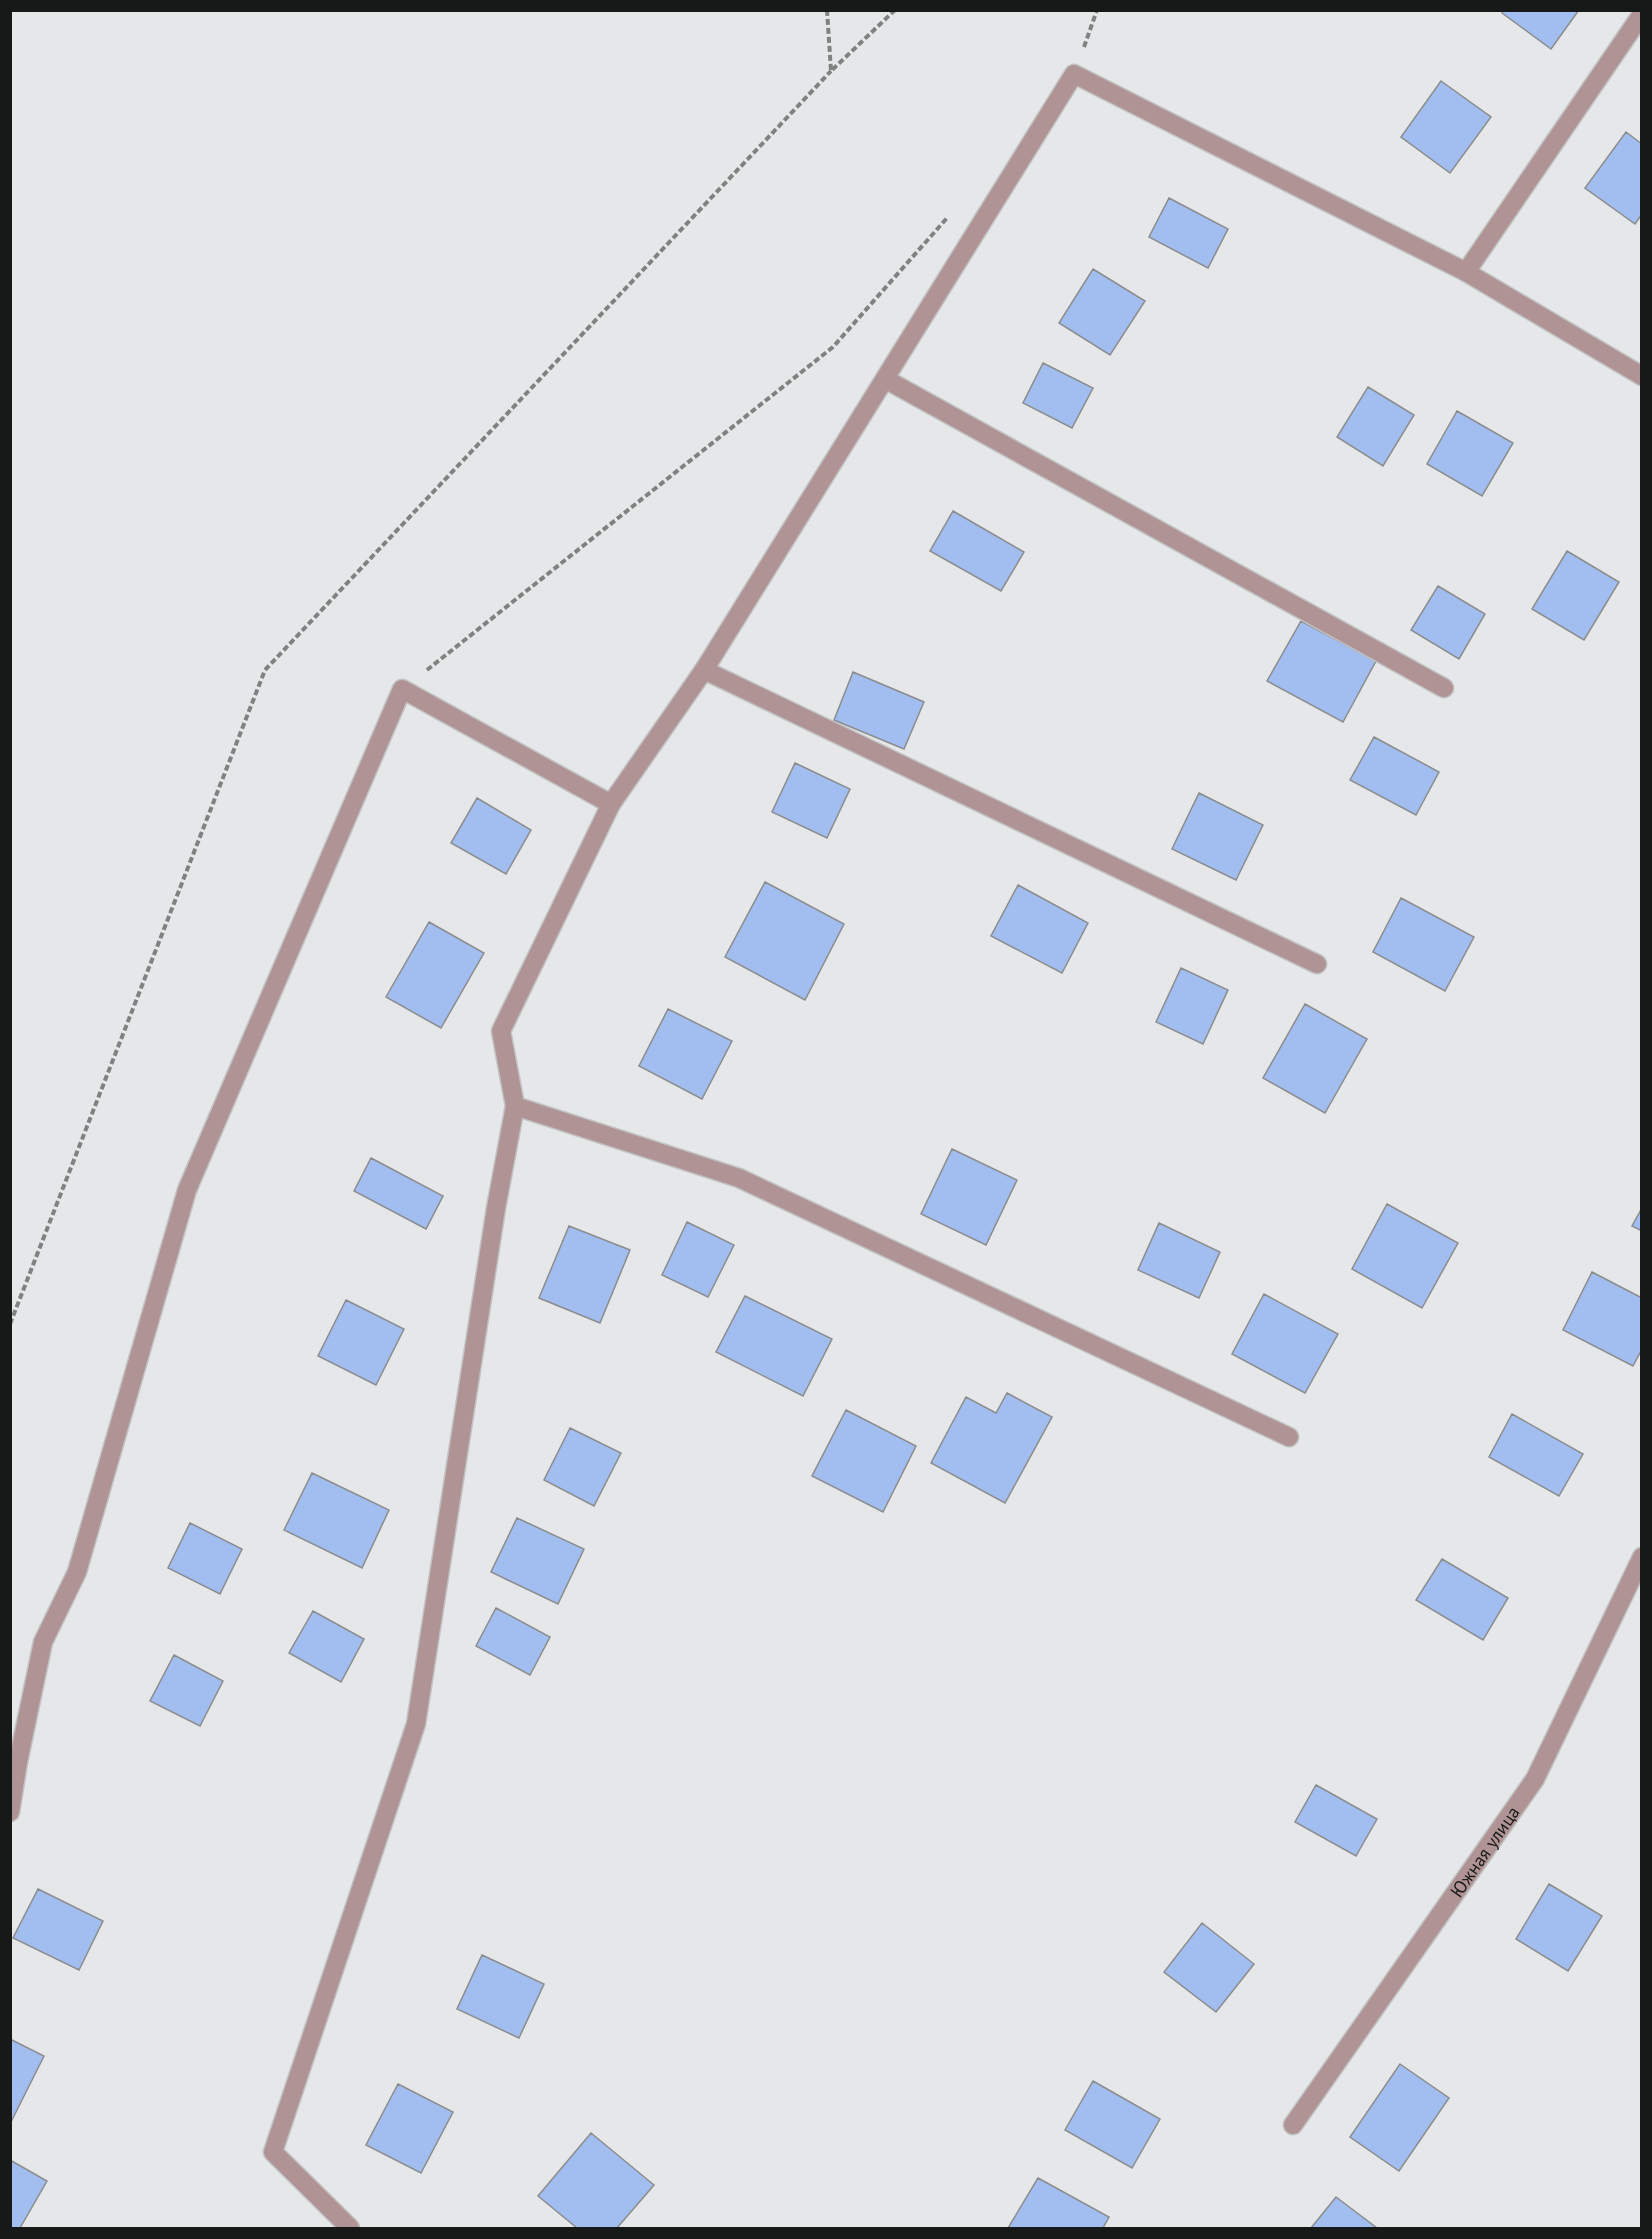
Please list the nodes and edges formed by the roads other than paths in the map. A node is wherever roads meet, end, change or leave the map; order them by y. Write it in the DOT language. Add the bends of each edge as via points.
graph roads {
  1 [pos="1641,14"];
  2 [pos="1466,272"];
  3 [pos="1641,376"];
  4 [pos="885,379"];
  5 [pos="704,670"];
  6 [pos="1444,688"];
  7 [pos="611,804"];
  8 [pos="1317,964"];
  9 [pos="516,1106"];
  10 [pos="1290,1437"];
  11 [pos="1641,1557"];
  12 [pos="10,1812"];
  13 [pos="1293,2125"];
  14 [pos="350,2229"];
  1 -- 2 [label="street"];
  2 -- 3 [label="street"];
  2 -- 4 [label="street" via="1074,74"];
  4 -- 5 [label="street"];
  4 -- 6 [label="street"];
  5 -- 7 [label="street"];
  5 -- 8 [label="street"];
  7 -- 9 [label="street" via="501,1031"];
  7 -- 12 [label="street" via="402,689 187,1190 77,1572 43,1642"];
  9 -- 10 [label="street" via="740,1178"];
  9 -- 14 [label="street" via="496,1208 416,1724 273,2152"];
  11 -- 13 [label="street, Южная улица" via="1535,1779"];
}
